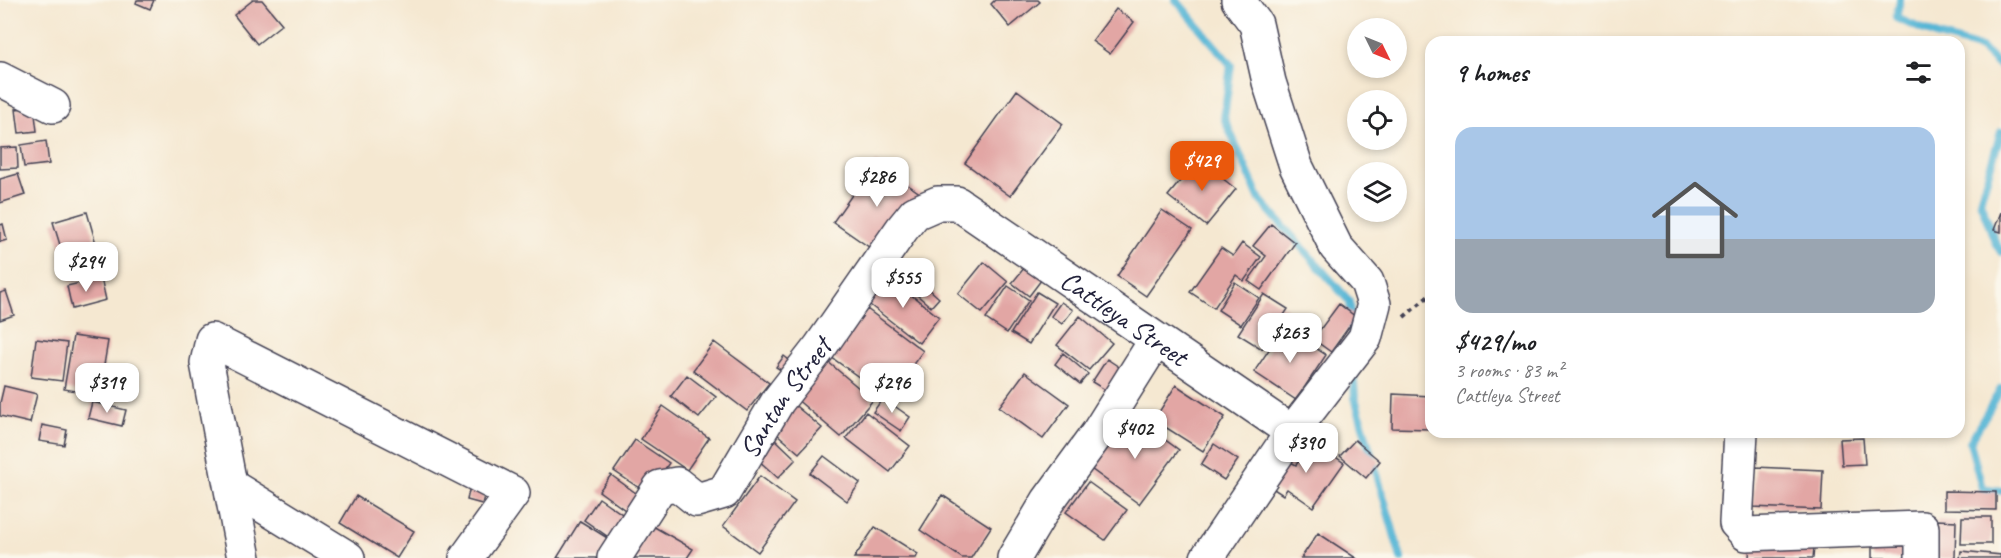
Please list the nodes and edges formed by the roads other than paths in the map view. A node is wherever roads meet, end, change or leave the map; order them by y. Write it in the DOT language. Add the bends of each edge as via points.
graph roads {
  1 [pos="1238,0"];
  2 [pos="0,79"];
  3 [pos="53,106"];
  4 [pos="957,203"];
  5 [pos="1156,340"];
  6 [pos="1292,432"];
  7 [pos="1741,438"];
  8 [pos="231,486"];
  9 [pos="244,558"];
  10 [pos="348,558"];
  11 [pos="466,558"];
  12 [pos="614,558"];
  13 [pos="1014,558"];
  14 [pos="1207,558"];
  15 [pos="1922,558"];
  1 -- 6 [label="street" via="1256,24 1269,82 1296,166 1336,248 1367,282 1374,304 1365,338"];
  2 -- 3 [label="street"];
  4 -- 5 [label="street, Cattleya Street"];
  4 -- 12 [label="street, Santan Street" via="938,203 915,213 778,401 724,492 697,500 677,484 660,487"];
  5 -- 6 [label="street, Cattleya Street"];
  5 -- 13 [label="street"];
  6 -- 14 [label="street"];
  7 -- 15 [label="street" via="1736,523 1746,534 1922,528"];
  8 -- 9 [label="street"];
  8 -- 10 [label="street"];
  8 -- 11 [label="street" via="207,363 212,340 513,493"];
}
